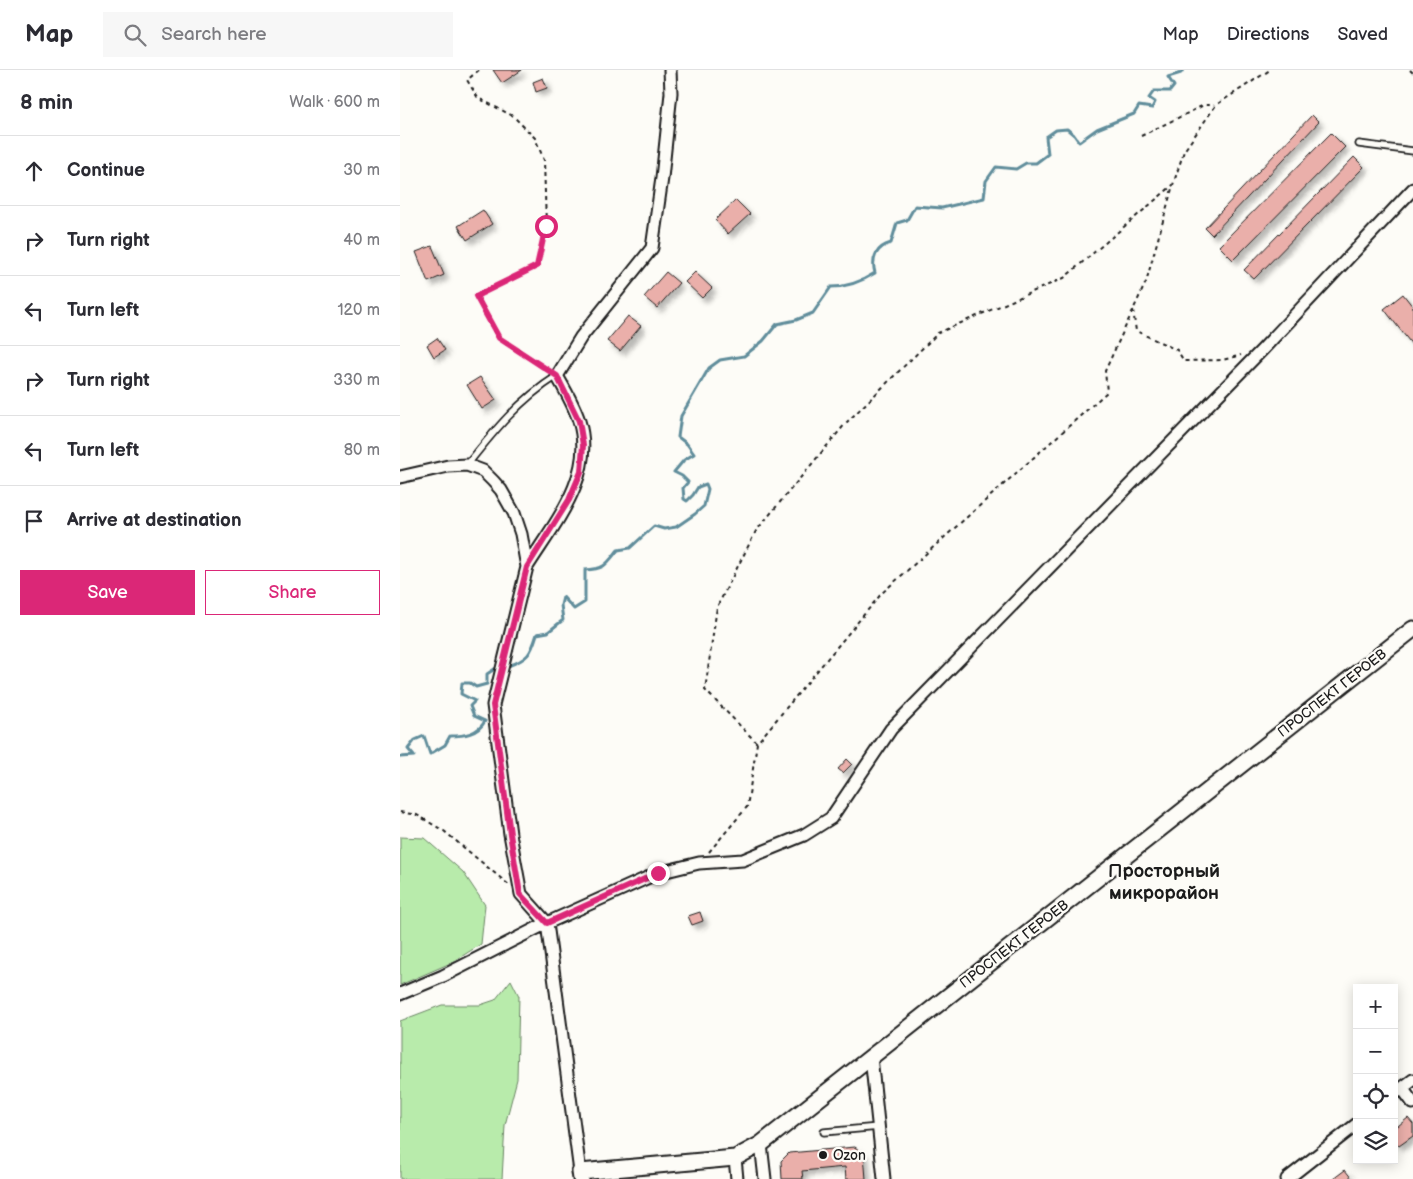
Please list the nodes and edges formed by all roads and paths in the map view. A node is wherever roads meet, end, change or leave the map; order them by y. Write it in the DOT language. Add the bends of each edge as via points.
graph roads {
  1 [pos="479,70"];
  2 [pos="670,70"];
  3 [pos="1270,70"];
  4 [pos="1410,70"];
  5 [pos="1413,73"];
  6 [pos="1216,105"];
  7 [pos="1141,136"];
  8 [pos="1359,144"];
  9 [pos="1413,151"];
  10 [pos="1173,185"];
  11 [pos="1413,189"];
  12 [pos="1133,310"];
  13 [pos="1262,350"];
  14 [pos="557,376"];
  15 [pos="467,465"];
  16 [pos="400,477"];
  17 [pos="527,567"];
  18 [pos="1413,629"];
  19 [pos="757,743"];
  20 [pos="400,812"];
  21 [pos="699,863"];
  22 [pos="520,894"];
  23 [pos="547,923"];
  24 [pos="400,994"];
  25 [pos="871,1057"];
  26 [pos="1413,1080"];
  27 [pos="1398,1091"];
  28 [pos="1413,1102"];
  29 [pos="879,1127"];
  30 [pos="1353,1127"];
  31 [pos="824,1132"];
  32 [pos="762,1144"];
  33 [pos="735,1158"];
  34 [pos="614,1174"];
  35 [pos="580,1176"];
  36 [pos="737,1179"];
  37 [pos="765,1179"];
  38 [pos="884,1179"];
  39 [pos="1287,1179"];
  1 -- 14 [label="path" via="467,80 478,98 513,116 535,138 544,160 546,226 537,266 476,296 499,338"];
  2 -- 14 [label="street" via="671,93 652,248 582,337"];
  3 -- 6 [label="path"];
  4 -- 5 [label="path"];
  6 -- 7 [label="path" via="1204,105"];
  6 -- 10 [label="path" via="1184,151"];
  8 -- 9 [label="lane"];
  10 -- 12 [label="path" via="1146,282"];
  10 -- 19 [label="path" via="1064,278 938,333 846,423 756,531 717,607 705,690"];
  11 -- 13 [label="street"];
  12 -- 13 [label="path" via="1136,331 1177,350 1184,361 1223,360"];
  12 -- 19 [label="path" via="1105,371 1107,392 882,593"];
  13 -- 21 [label="street" via="891,729 831,818 804,835 743,860"];
  14 -- 15 [label="lane" via="536,389 498,426"];
  14 -- 17 [label="street" via="579,421 583,445 581,472 569,500"];
  15 -- 16 [label="street"];
  15 -- 17 [label="street" via="483,472 501,490 514,513"];
  17 -- 22 [label="street" via="493,705"];
  18 -- 25 [label="street, ПРОСПЕКТ ГЕРОЕВ"];
  19 -- 21 [label="path" via="747,807"];
  20 -- 22 [label="path" via="417,815 444,831"];
  21 -- 23 [label="street" via="658,873"];
  22 -- 23 [label="street"];
  23 -- 24 [label="street"];
  23 -- 35 [label="street"];
  25 -- 29 [label="street"];
  25 -- 32 [label="street, ПРОСПЕКТ ГЕРОЕВ"];
  26 -- 27 [label="street"];
  27 -- 28 [label="street"];
  29 -- 31 [label="lane"];
  29 -- 38 [label="street"];
  30 -- 39 [label="street"];
  32 -- 33 [label="street, ПРОСПЕКТ ГЕРОЕВ"];
  32 -- 37 [label="street"];
  33 -- 34 [label="street, ПРОСПЕКТ ГЕРОЕВ"];
  33 -- 36 [label="street"];
  34 -- 35 [label="street, ПРОСПЕКТ ГЕРОЕВ"];
}
